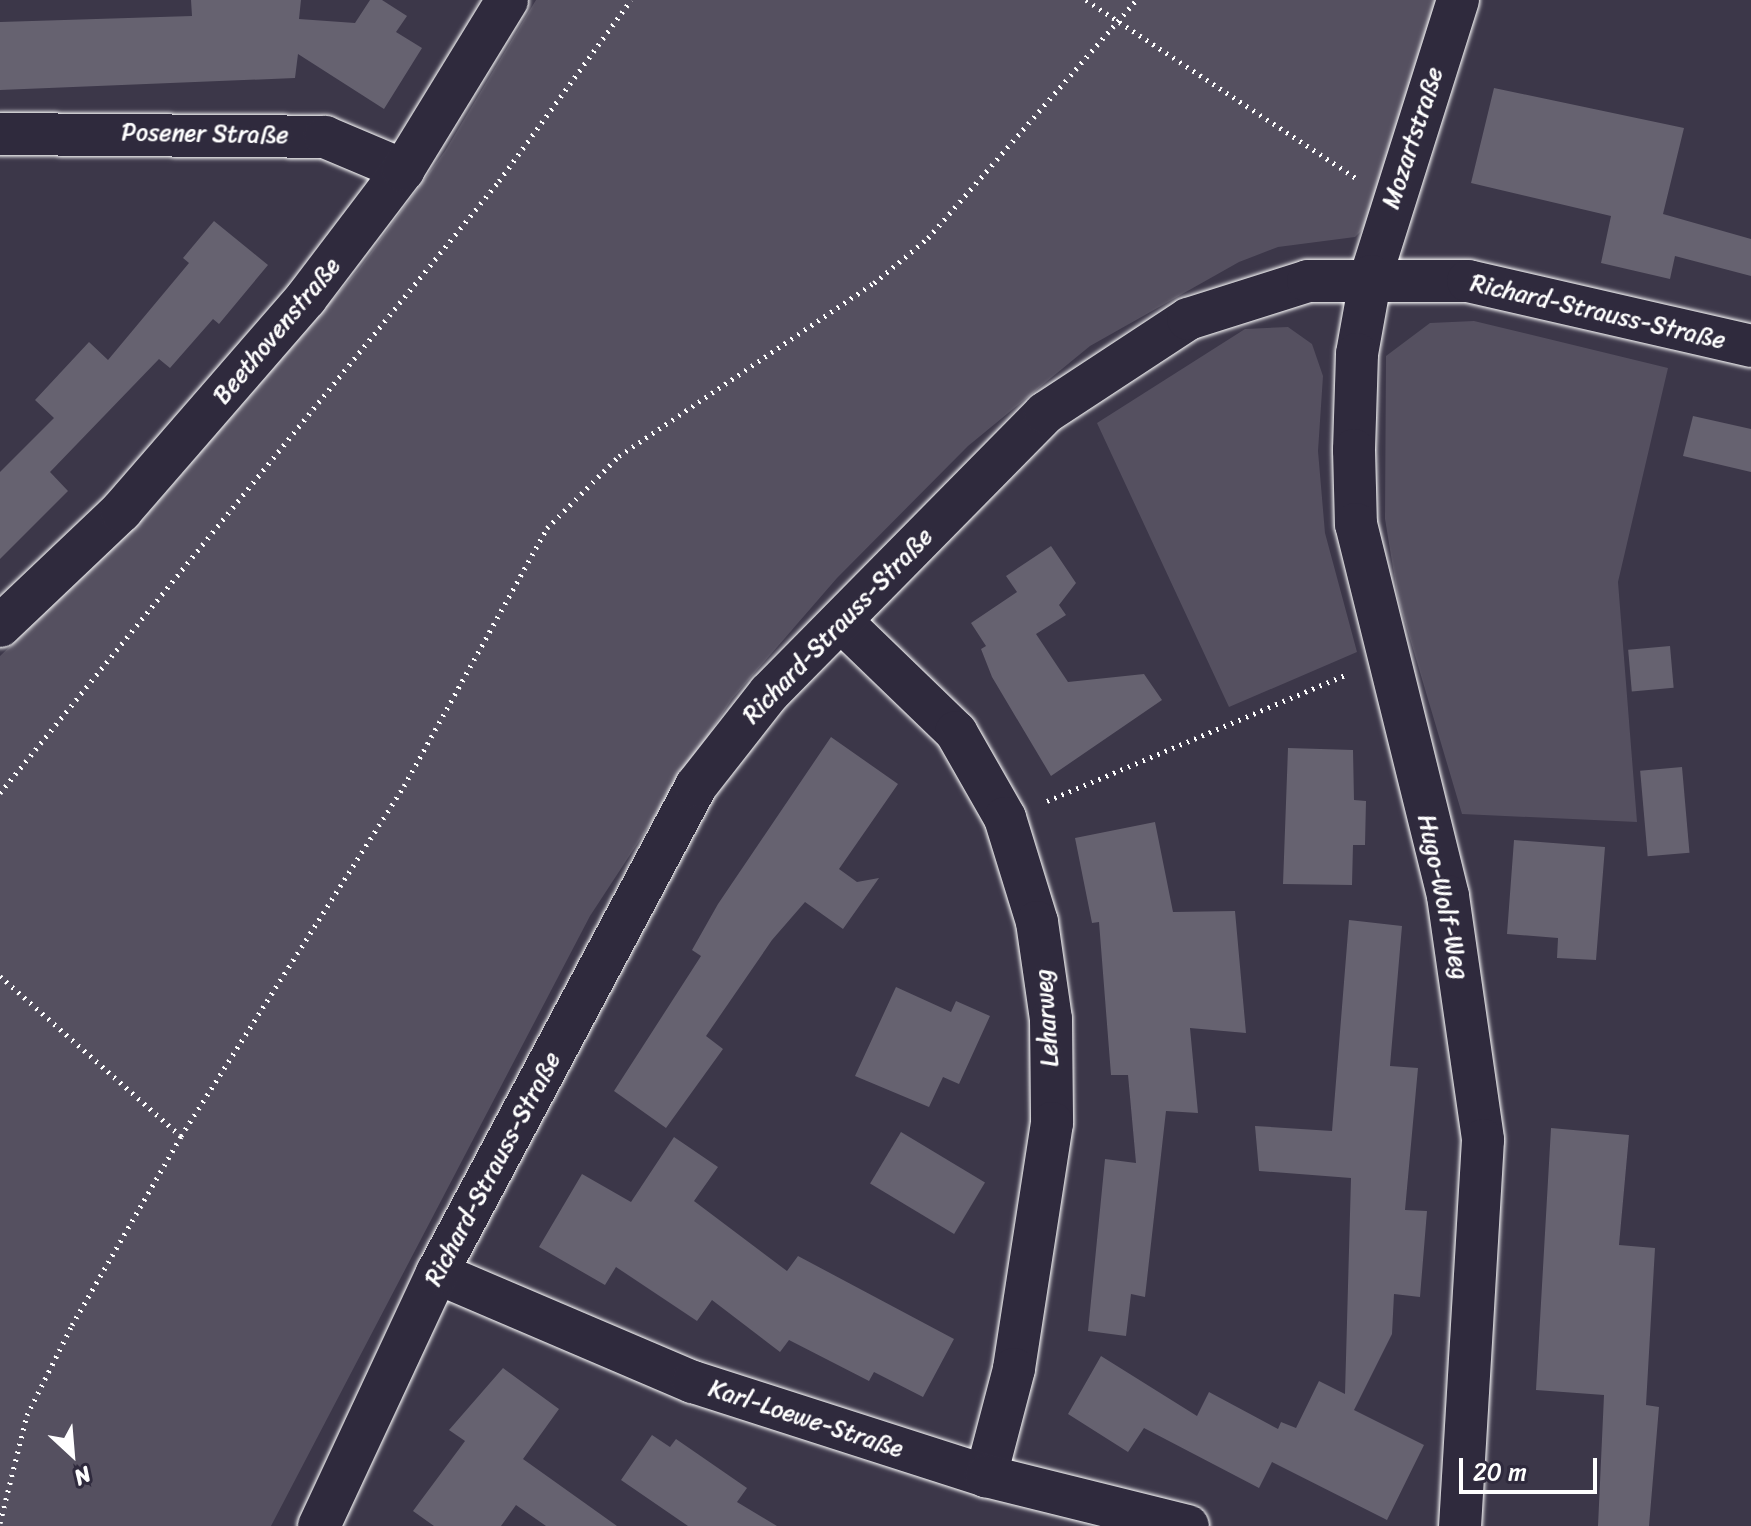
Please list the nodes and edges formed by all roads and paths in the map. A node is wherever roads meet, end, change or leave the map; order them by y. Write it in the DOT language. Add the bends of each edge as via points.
graph roads {
  1 [pos="507,0"];
  2 [pos="631,0"];
  3 [pos="1086,0"];
  4 [pos="1136,0"];
  5 [pos="1458,0"];
  6 [pos="1123,20"];
  7 [pos="0,134"];
  8 [pos="403,170"];
  9 [pos="1391,202"];
  10 [pos="1371,276"];
  11 [pos="1751,346"];
  12 [pos="841,621"];
  13 [pos="0,626"];
  14 [pos="1384,659"];
  15 [pos="0,793"];
  16 [pos="1005,818"];
  17 [pos="0,976"];
  18 [pos="181,1136"];
  19 [pos="437,1273"];
  20 [pos="986,1476"];
  21 [pos="0,1523"];
  22 [pos="319,1526"];
  23 [pos="1188,1526"];
  24 [pos="1460,1526"];
  1 -- 8 [label="street, Beethovenstraße"];
  2 -- 15 [label="path" via="499,181"];
  3 -- 6 [label="path"];
  4 -- 6 [label="path"];
  5 -- 9 [label="street, Mozartstraße"];
  6 -- 9 [label="path"];
  6 -- 18 [label="path" via="928,238 577,492 547,528 295,964"];
  7 -- 8 [label="street, Posener Straße" via="325,137"];
  8 -- 13 [label="street, Beethovenstraße" via="222,399 121,511"];
  9 -- 10 [label="street, Mozartstraße"];
  10 -- 11 [label="street, Richard-Strauss-Straße" via="1468,281"];
  10 -- 12 [label="street, Richard-Strauss-Straße" via="1308,281 1188,319 1045,413"];
  10 -- 14 [label="street, Hugo-Wolf-Weg" via="1357,354 1356,524"];
  12 -- 16 [label="street, Leharweg" via="956,732"];
  12 -- 19 [label="street, Richard-Strauss-Straße" via="769,693 696,786"];
  14 -- 16 [label="path"];
  14 -- 24 [label="street, Hugo-Wolf-Weg" via="1448,896 1483,1140"];
  16 -- 20 [label="street, Leharweg" via="1037,922 1051,1019 1052,1123 1014,1369"];
  17 -- 18 [label="path"];
  18 -- 21 [label="path" via="27,1415"];
  19 -- 20 [label="street, Karl-Loewe-Straße" via="693,1382"];
  19 -- 22 [label="street, Richard-Strauss-Straße"];
  20 -- 23 [label="street, Karl-Loewe-Straße"];
}
